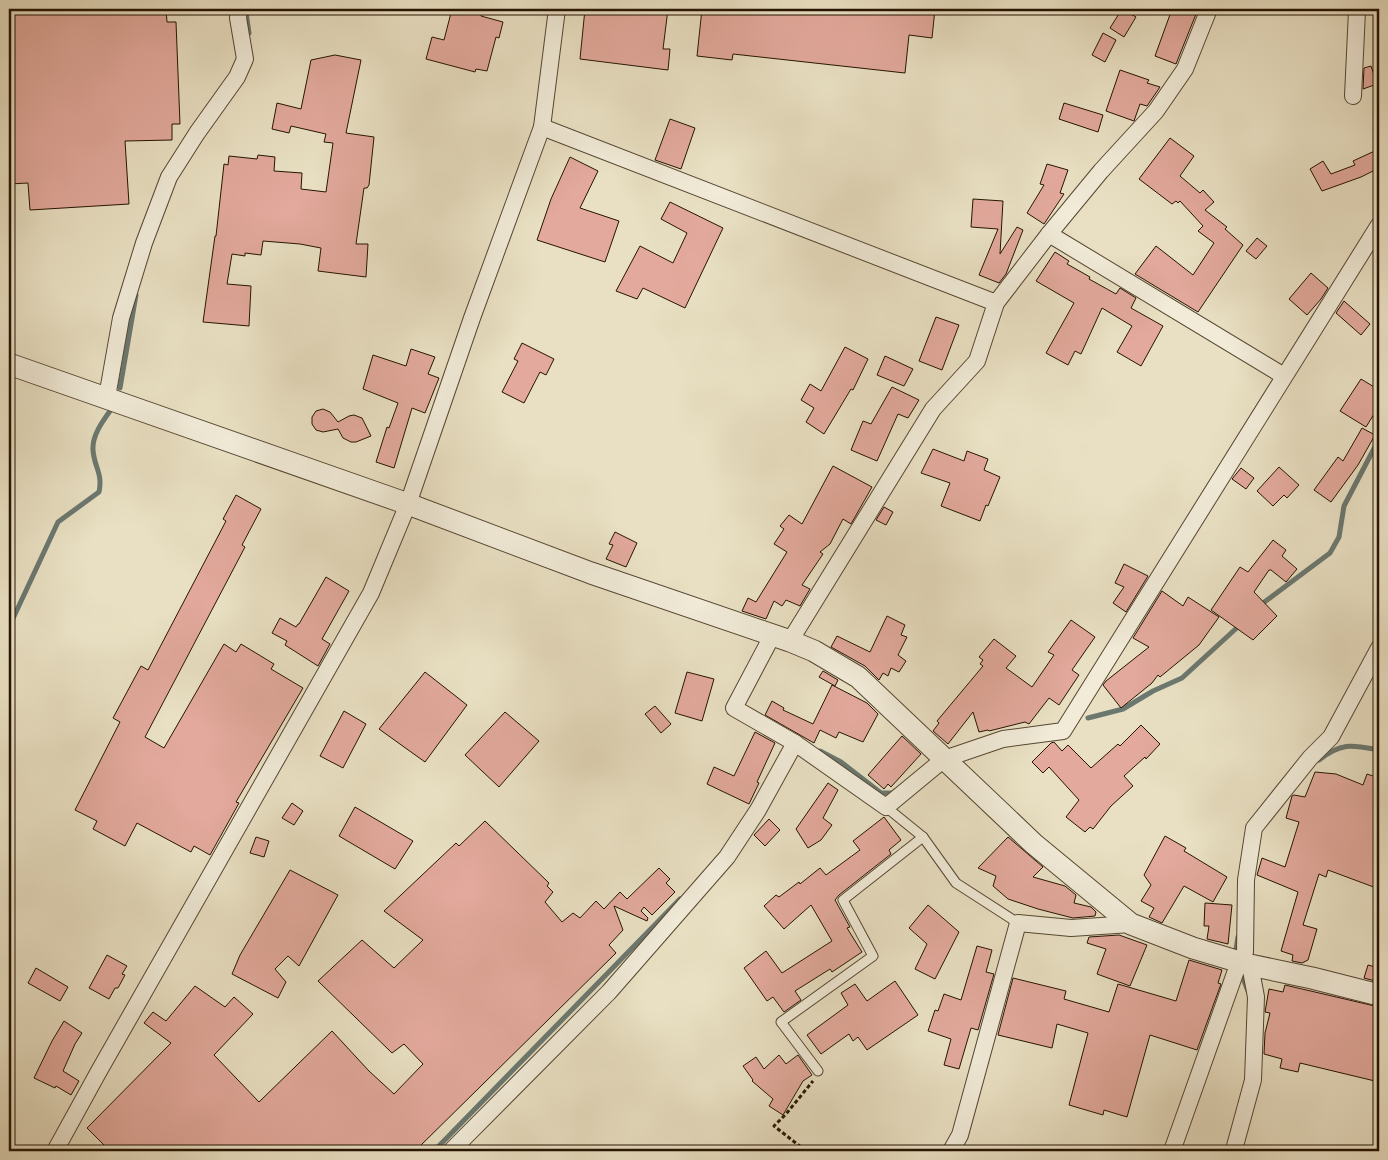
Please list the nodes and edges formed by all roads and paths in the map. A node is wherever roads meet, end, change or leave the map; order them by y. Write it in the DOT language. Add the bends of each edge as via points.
graph roads {
  1 [pos="238,9"];
  2 [pos="556,9"];
  3 [pos="1209,9"];
  4 [pos="1354,9"];
  5 [pos="1354,96"];
  6 [pos="542,127"];
  7 [pos="1379,225"];
  8 [pos="1049,234"];
  9 [pos="996,303"];
  10 [pos="9,364"];
  11 [pos="1284,376"];
  12 [pos="107,397"];
  13 [pos="408,504"];
  14 [pos="781,638"];
  15 [pos="1379,648"];
  16 [pos="795,743"];
  17 [pos="944,759"];
  18 [pos="886,807"];
  19 [pos="923,837"];
  20 [pos="1018,923"];
  21 [pos="1131,924"];
  22 [pos="1244,963"];
  23 [pos="1379,995"];
  24 [pos="818,1071"];
  25 [pos="55,1151"];
  26 [pos="451,1151"];
  27 [pos="806,1151"];
  28 [pos="951,1151"];
  29 [pos="1172,1151"];
  30 [pos="1235,1151"];
  1 -- 12 [label="street" via="245,59 237,77 169,177 121,318"];
  2 -- 6 [label="street"];
  3 -- 8 [label="street" via="1185,69 1156,111"];
  4 -- 5 [label="street" via="1357,11"];
  6 -- 9 [label="street"];
  6 -- 13 [label="street"];
  7 -- 11 [label="street"];
  8 -- 9 [label="street"];
  8 -- 11 [label="street"];
  9 -- 14 [label="street" via="977,361 933,409"];
  10 -- 12 [label="street"];
  11 -- 17 [label="street" via="1063,731 1003,739"];
  12 -- 13 [label="street"];
  13 -- 14 [label="street" via="600,576"];
  13 -- 25 [label="street" via="371,593"];
  14 -- 16 [label="street" via="734,708"];
  14 -- 17 [label="street" via="814,651 858,678"];
  15 -- 22 [label="street" via="1331,737 1254,828 1246,880"];
  16 -- 18 [label="street"];
  16 -- 26 [label="street" via="758,810 727,857 609,992"];
  17 -- 18 [label="street"];
  17 -- 21 [label="street" via="1034,844"];
  18 -- 19 [label="lane"];
  19 -- 20 [label="lane" via="956,883"];
  19 -- 24 [label="lane" via="843,900 873,956 782,1022"];
  20 -- 21 [label="street" via="1071,928"];
  20 -- 28 [label="street" via="960,1135"];
  21 -- 22 [label="street"];
  22 -- 23 [label="street"];
  22 -- 29 [label="street"];
  22 -- 30 [label="street" via="1256,997 1253,1080"];
  24 -- 27 [label="path" via="820,1073 774,1126"];
}
